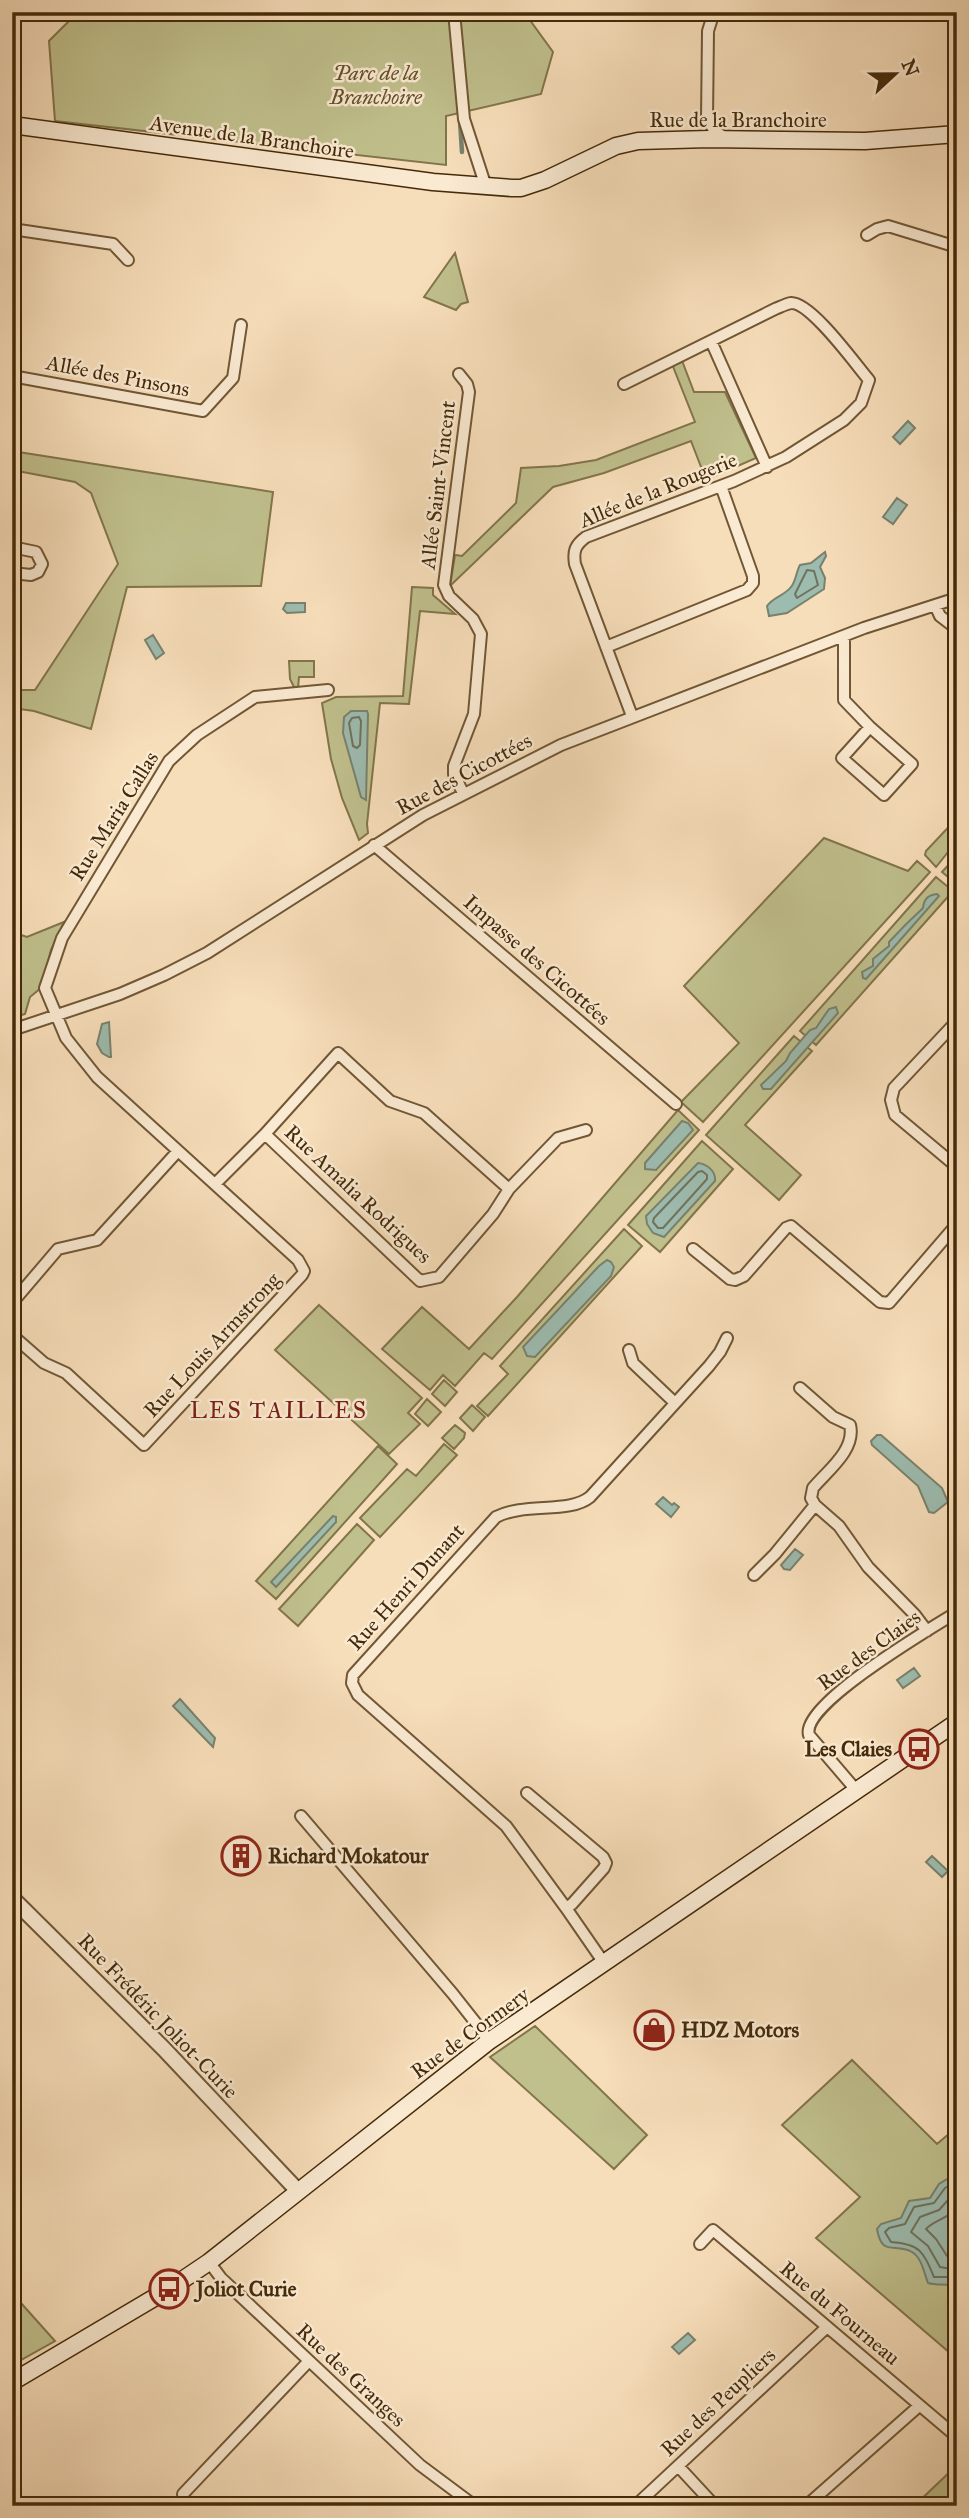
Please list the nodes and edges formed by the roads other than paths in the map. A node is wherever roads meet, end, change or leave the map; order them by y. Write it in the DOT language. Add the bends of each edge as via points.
graph roads {
  1 [pos="454,12"];
  2 [pos="714,12"];
  3 [pos="12,125"];
  4 [pos="957,134"];
  5 [pos="727,139"];
  6 [pos="486,187"];
  7 [pos="12,229"];
  8 [pos="867,236"];
  9 [pos="957,247"];
  10 [pos="128,260"];
  11 [pos="241,325"];
  12 [pos="711,341"];
  13 [pos="459,374"];
  14 [pos="12,376"];
  15 [pos="624,384"];
  16 [pos="768,467"];
  17 [pos="721,486"];
  18 [pos="12,547"];
  19 [pos="12,573"];
  20 [pos="957,598"];
  21 [pos="935,605"];
  22 [pos="957,629"];
  23 [pos="844,637"];
  24 [pos="606,646"];
  25 [pos="328,690"];
  26 [pos="632,716"];
  27 [pos="870,727"];
  28 [pos="463,793"];
  29 [pos="374,845"];
  30 [pos="56,1016"];
  31 [pos="957,1021"];
  32 [pos="12,1030"];
  33 [pos="676,1104"];
  34 [pos="586,1130"];
  35 [pos="265,1134"];
  36 [pos="178,1151"];
  37 [pos="957,1167"];
  38 [pos="215,1184"];
  39 [pos="509,1189"];
  40 [pos="957,1224"];
  41 [pos="693,1249"];
  42 [pos="12,1303"];
  43 [pos="12,1335"];
  44 [pos="727,1338"];
  45 [pos="629,1350"];
  46 [pos="800,1388"];
  47 [pos="674,1402"];
  48 [pos="815,1506"];
  49 [pos="754,1575"];
  50 [pos="957,1612"];
  51 [pos="927,1631"];
  52 [pos="957,1722"];
  53 [pos="856,1790"];
  54 [pos="527,1793"];
  55 [pos="301,1816"];
  56 [pos="12,1898"];
  57 [pos="566,1908"];
  58 [pos="604,1964"];
  59 [pos="488,2042"];
  60 [pos="298,2191"];
  61 [pos="700,2244"];
  62 [pos="209,2262"];
  63 [pos="827,2327"];
  64 [pos="308,2362"];
  65 [pos="12,2382"];
  66 [pos="919,2406"];
  67 [pos="957,2437"];
  68 [pos="678,2466"];
  69 [pos="184,2506"];
  70 [pos="475,2506"];
  71 [pos="635,2506"];
  72 [pos="715,2506"];
  73 [pos="806,2506"];
  1 -- 6 [label="street" via="464,119"];
  2 -- 5 [label="street" via="708,31 707,120"];
  3 -- 6 [label="main road, Avenue de la Branchoire"];
  4 -- 5 [label="main road, Rue de la Branchoire" via="873,141"];
  5 -- 6 [label="main road, Rue de la Branchoire" via="638,141 616,146 530,186"];
  7 -- 10 [label="street" via="113,244"];
  8 -- 9 [label="street" via="888,226"];
  11 -- 14 [label="street, Allée des Pinsons" via="233,379 203,411"];
  12 -- 15 [label="street, Allée de la Rougerie"];
  12 -- 16 [label="street, Allée de la Rougerie"];
  12 -- 16 [label="street, Allée de la Rougerie" via="775,309 800,305 823,324 869,380 861,403 844,420"];
  13 -- 28 [label="street, Allée Saint-Vincent" via="469,392 444,585 481,634 474,714 454,766"];
  16 -- 17 [label="street, Allée de la Rougerie"];
  17 -- 24 [label="street" via="753,583 747,590"];
  17 -- 24 [label="street, Allée de la Rougerie" via="578,543 573,552 575,564"];
  18 -- 19 [label="street" via="36,552 42,564 35,574"];
  20 -- 21 [label="street, Rue des Cicottées"];
  21 -- 22 [label="street"];
  21 -- 23 [label="street, Rue des Cicottées"];
  23 -- 26 [label="street, Rue des Cicottées"];
  23 -- 27 [label="street" via="844,700"];
  24 -- 26 [label="street, Allée de la Rougerie"];
  25 -- 30 [label="street, Rue Maria Callas" via="255,697 197,735 169,761 62,938 46,988"];
  26 -- 28 [label="street, Rue des Cicottées"];
  27 -- 27 [label="street" via="912,764 884,795 842,758"];
  28 -- 29 [label="street, Rue des Cicottées"];
  29 -- 30 [label="street, Rue des Cicottées" via="207,953 131,989"];
  29 -- 33 [label="street, Impasse des Cicottées"];
  30 -- 32 [label="street, Rue des Cicottées"];
  30 -- 36 [label="street, Rue Louis Armstrong" via="66,1038 97,1077"];
  31 -- 37 [label="street" via="894,1088 891,1100 895,1115"];
  34 -- 39 [label="street, Rue Amalia Rodrigues" via="558,1138"];
  35 -- 38 [label="street, Rue Amalia Rodrigues"];
  35 -- 39 [label="street, Rue Amalia Rodrigues" via="338,1054 390,1101 424,1113"];
  35 -- 39 [label="street, Rue Amalia Rodrigues" via="420,1281 439,1277 494,1214"];
  36 -- 38 [label="street, Rue Louis Armstrong"];
  36 -- 42 [label="street" via="97,1240 58,1249"];
  38 -- 43 [label="street, Rue Louis Armstrong" via="298,1260 304,1271 145,1445 66,1373 44,1363"];
  40 -- 41 [label="street" via="885,1304 791,1226 735,1280"];
  44 -- 47 [label="street, Rue Henri Dunant" via="709,1366"];
  45 -- 47 [label="street" via="633,1363"];
  46 -- 48 [label="street" via="833,1417 850,1425 851,1431 846,1450 813,1488"];
  47 -- 57 [label="street, Rue Henri Dunant" via="584,1502 516,1509 490,1522 353,1675 358,1695 506,1826"];
  48 -- 49 [label="street"];
  48 -- 51 [label="street" via="839,1526 868,1567"];
  50 -- 51 [label="street, Rue des Claies"];
  51 -- 53 [label="street, Rue des Claies" via="837,1693 810,1722 808,1735"];
  52 -- 53 [label="main road, Rue de Cormery"];
  53 -- 58 [label="main road, Rue de Cormery"];
  54 -- 57 [label="street" via="606,1863"];
  55 -- 59 [label="street" via="453,1994"];
  56 -- 60 [label="street, Rue Frédéric Joliot-Curie"];
  57 -- 58 [label="street"];
  58 -- 59 [label="main road, Rue de Cormery"];
  59 -- 60 [label="main road, Rue de Cormery"];
  60 -- 62 [label="main road, Rue de Cormery"];
  61 -- 63 [label="street, Rue du Fourneau" via="713,2231"];
  62 -- 64 [label="street, Rue des Granges"];
  62 -- 65 [label="main road, Rue de Cormery"];
  63 -- 66 [label="street, Rue du Fourneau"];
  63 -- 68 [label="street, Rue des Peupliers"];
  64 -- 69 [label="street" via="183,2494"];
  64 -- 70 [label="street, Rue des Granges" via="420,2465"];
  66 -- 67 [label="street, Rue du Fourneau"];
  66 -- 73 [label="street"];
  68 -- 71 [label="street, Rue des Peupliers"];
  68 -- 72 [label="street"];
}
